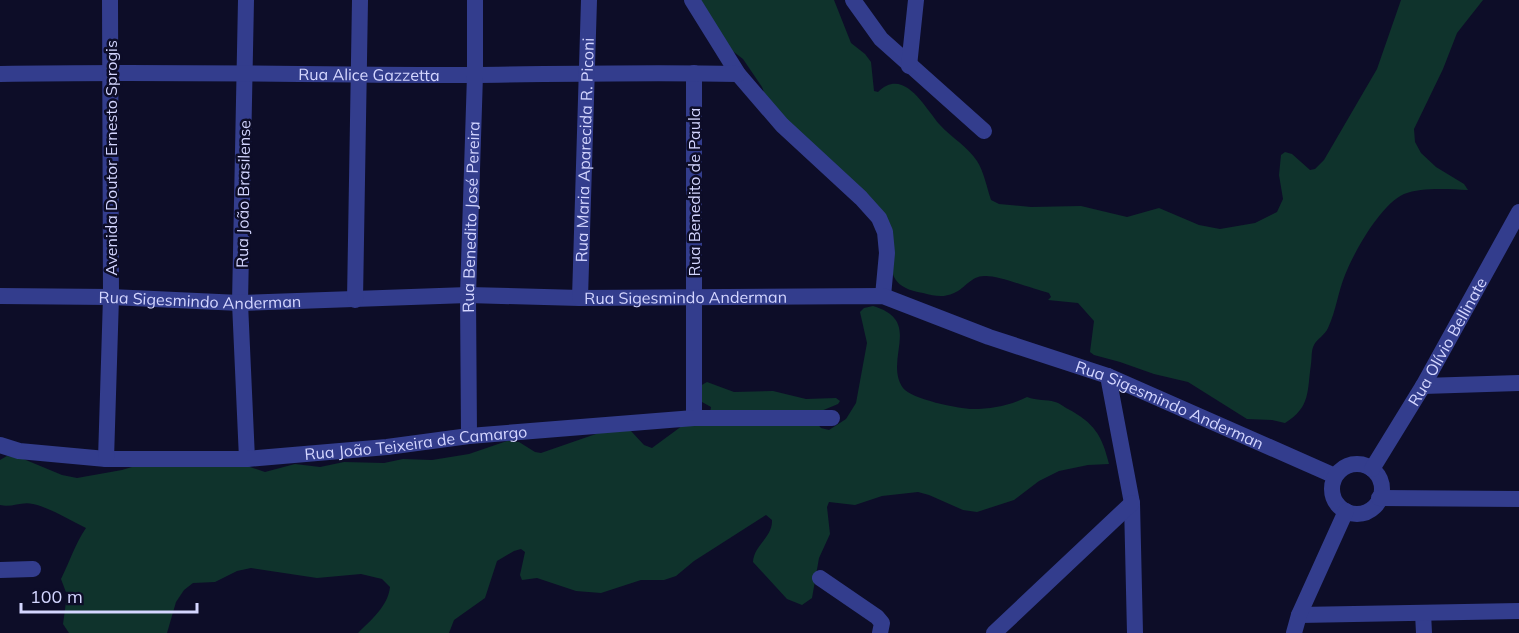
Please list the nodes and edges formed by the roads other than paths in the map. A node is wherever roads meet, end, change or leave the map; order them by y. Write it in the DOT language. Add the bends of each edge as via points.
graph roads {
  1 [pos="110,0"];
  2 [pos="246,0"];
  3 [pos="360,0"];
  4 [pos="475,0"];
  5 [pos="589,0"];
  6 [pos="692,0"];
  7 [pos="853,0"];
  8 [pos="916,0"];
  9 [pos="909,66"];
  10 [pos="110,72"];
  11 [pos="587,72"];
  12 [pos="694,73"];
  13 [pos="0,74"];
  14 [pos="246,74"];
  15 [pos="360,74"];
  16 [pos="475,75"];
  17 [pos="738,75"];
  18 [pos="984,131"];
  19 [pos="1519,212"];
  20 [pos="468,295"];
  21 [pos="0,296"];
  22 [pos="883,296"];
  23 [pos="111,297"];
  24 [pos="580,298"];
  25 [pos="694,298"];
  26 [pos="355,300"];
  27 [pos="240,303"];
  28 [pos="1108,376"];
  29 [pos="1519,383"];
  30 [pos="1423,386"];
  31 [pos="694,418"];
  32 [pos="832,418"];
  33 [pos="469,436"];
  34 [pos="0,445"];
  35 [pos="105,459"];
  36 [pos="247,459"];
  37 [pos="1372,469"];
  38 [pos="1335,476"];
  39 [pos="1380,498"];
  40 [pos="1519,499"];
  41 [pos="1132,503"];
  42 [pos="1346,511"];
  43 [pos="0,570"];
  44 [pos="33,570"];
  45 [pos="820,578"];
  46 [pos="1519,611"];
  47 [pos="1423,613"];
  48 [pos="1299,615"];
  49 [pos="1133,631"];
  50 [pos="880,633"];
  51 [pos="994,633"];
  52 [pos="1294,633"];
  53 [pos="1424,633"];
  1 -- 10 [label="street, Avenida Doutor Ernesto Sprogis"];
  2 -- 14 [label="street, Rua João Brasilense"];
  3 -- 15 [label="street"];
  4 -- 16 [label="street, Rua Benedito José Pereira"];
  5 -- 11 [label="street, Rua Maria Aparecida R. Piconi"];
  6 -- 17 [label="street"];
  7 -- 9 [label="street" via="881,39"];
  8 -- 9 [label="street"];
  9 -- 18 [label="street"];
  10 -- 13 [label="street, Rua Alice Gazzetta"];
  10 -- 14 [label="street, Rua Alice Gazzetta"];
  10 -- 23 [label="street, Avenida Doutor Ernesto Sprogis"];
  11 -- 12 [label="street, Rua Alice Gazzetta"];
  11 -- 16 [label="street, Rua Alice Gazzetta"];
  11 -- 24 [label="street, Rua Maria Aparecida R. Piconi"];
  12 -- 17 [label="street, Rua Alice Gazzetta"];
  12 -- 25 [label="street, Rua Benedito de Paula"];
  14 -- 15 [label="street, Rua Alice Gazzetta"];
  14 -- 27 [label="street, Rua João Brasilense"];
  15 -- 16 [label="street, Rua Alice Gazzetta"];
  15 -- 26 [label="street"];
  16 -- 20 [label="street, Rua Benedito José Pereira"];
  17 -- 22 [label="street" via="782,125 879,218 887,254"];
  19 -- 30 [label="street, Rua Olívio Bellinate"];
  20 -- 24 [label="street, Rua Sigesmindo Anderman"];
  20 -- 26 [label="street, Rua Sigesmindo Anderman"];
  20 -- 33 [label="street, Rua Benedito José Pereira"];
  21 -- 23 [label="street, Rua Sigesmindo Anderman"];
  22 -- 25 [label="street, Rua Sigesmindo Anderman"];
  22 -- 28 [label="street, Rua Sigesmindo Anderman" via="989,337"];
  23 -- 27 [label="street, Rua Sigesmindo Anderman"];
  23 -- 35 [label="street, Avenida Doutor Ernesto Sprogis"];
  24 -- 25 [label="street, Rua Sigesmindo Anderman"];
  25 -- 31 [label="street, Rua Benedito de Paula"];
  26 -- 27 [label="street, Rua Sigesmindo Anderman"];
  27 -- 36 [label="street, Rua João Brasilense"];
  28 -- 38 [label="street, Rua Sigesmindo Anderman"];
  28 -- 41 [label="street"];
  29 -- 30 [label="street"];
  30 -- 37 [label="street, Rua Olívio Bellinate"];
  31 -- 32 [label="street, Rua João Teixeira de Camargo"];
  31 -- 33 [label="street, Rua João Teixeira de Camargo"];
  33 -- 36 [label="street, Rua João Teixeira de Camargo"];
  34 -- 35 [label="street, Rua João Teixeira de Camargo" via="19,451"];
  35 -- 36 [label="street, Rua João Teixeira de Camargo"];
  37 -- 38 [label="street" via="1356,464"];
  37 -- 39 [label="street" via="1380,482"];
  38 -- 42 [label="street" via="1334,500"];
  39 -- 40 [label="street"];
  39 -- 42 [label="street" via="1369,511"];
  41 -- 49 [label="street"];
  41 -- 51 [label="street"];
  42 -- 48 [label="street"];
  43 -- 44 [label="street"];
  45 -- 50 [label="street" via="877,617 882,623"];
  46 -- 47 [label="street"];
  47 -- 48 [label="street"];
  47 -- 53 [label="street"];
  48 -- 52 [label="street"];
}
